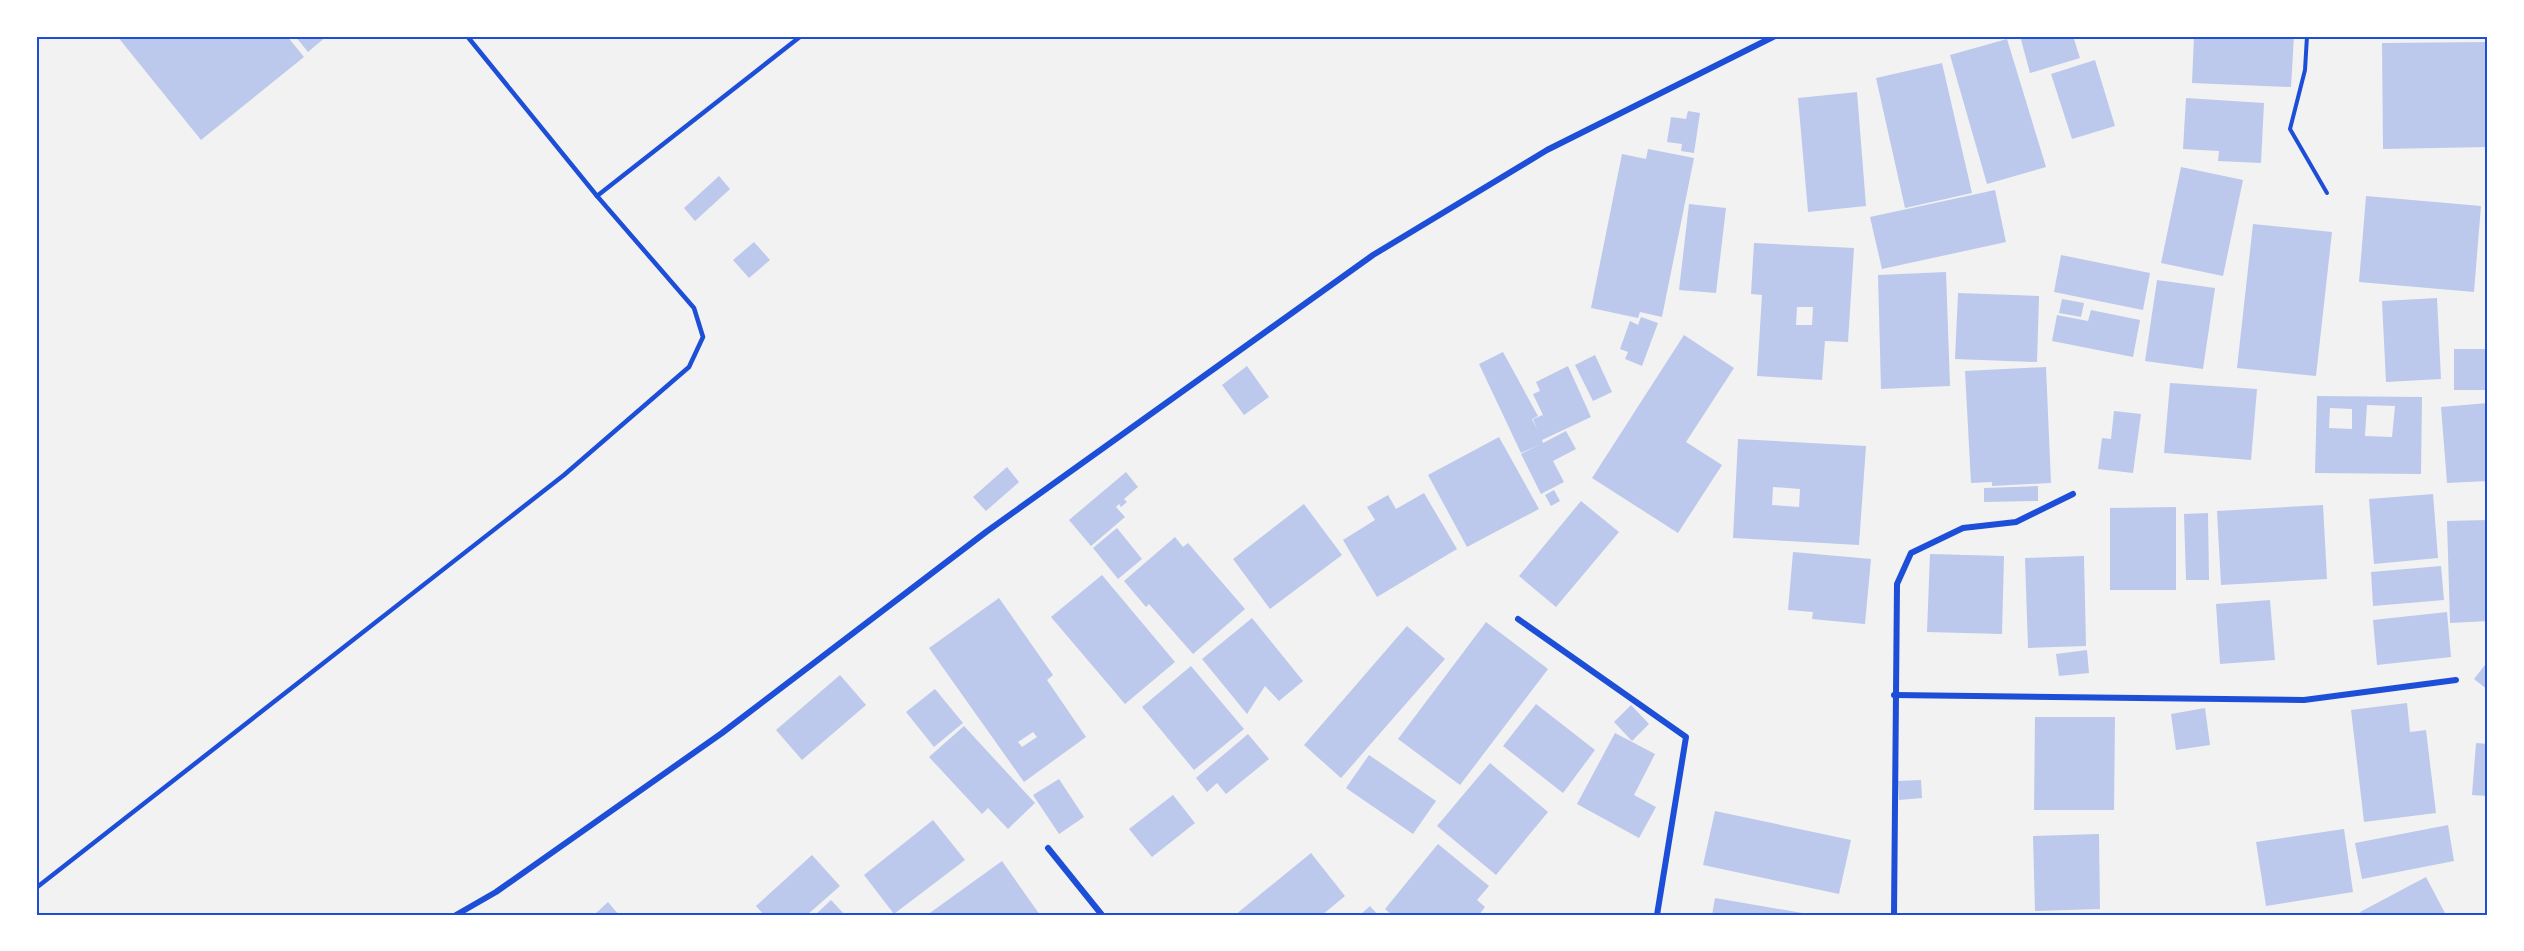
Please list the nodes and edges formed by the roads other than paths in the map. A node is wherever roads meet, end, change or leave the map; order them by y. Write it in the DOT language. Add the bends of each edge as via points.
graph roads {
  1 [pos="467,36"];
  2 [pos="801,36"];
  3 [pos="1775,36"];
  4 [pos="597,196"];
  5 [pos="2073,494"];
  6 [pos="1518,619"];
  7 [pos="2456,680"];
  8 [pos="1894,695"];
  9 [pos="1048,848"];
  10 [pos="36,888"];
  11 [pos="456,915"];
  12 [pos="1102,915"];
  13 [pos="1658,915"];
  14 [pos="1894,915"];
  1 -- 4 [label="lane"];
  2 -- 4 [label="lane"];
  3 -- 11 [label="street" via="1547,150 1373,255 986,532 722,733 496,892"];
  4 -- 10 [label="lane" via="694,308 703,337 689,367 564,475"];
  5 -- 8 [label="street" via="2016,522 1963,528 1911,553 1897,584"];
  6 -- 13 [label="street" via="1686,737"];
  7 -- 8 [label="street" via="2304,700"];
  8 -- 14 [label="street"];
  9 -- 12 [label="street"];
}
